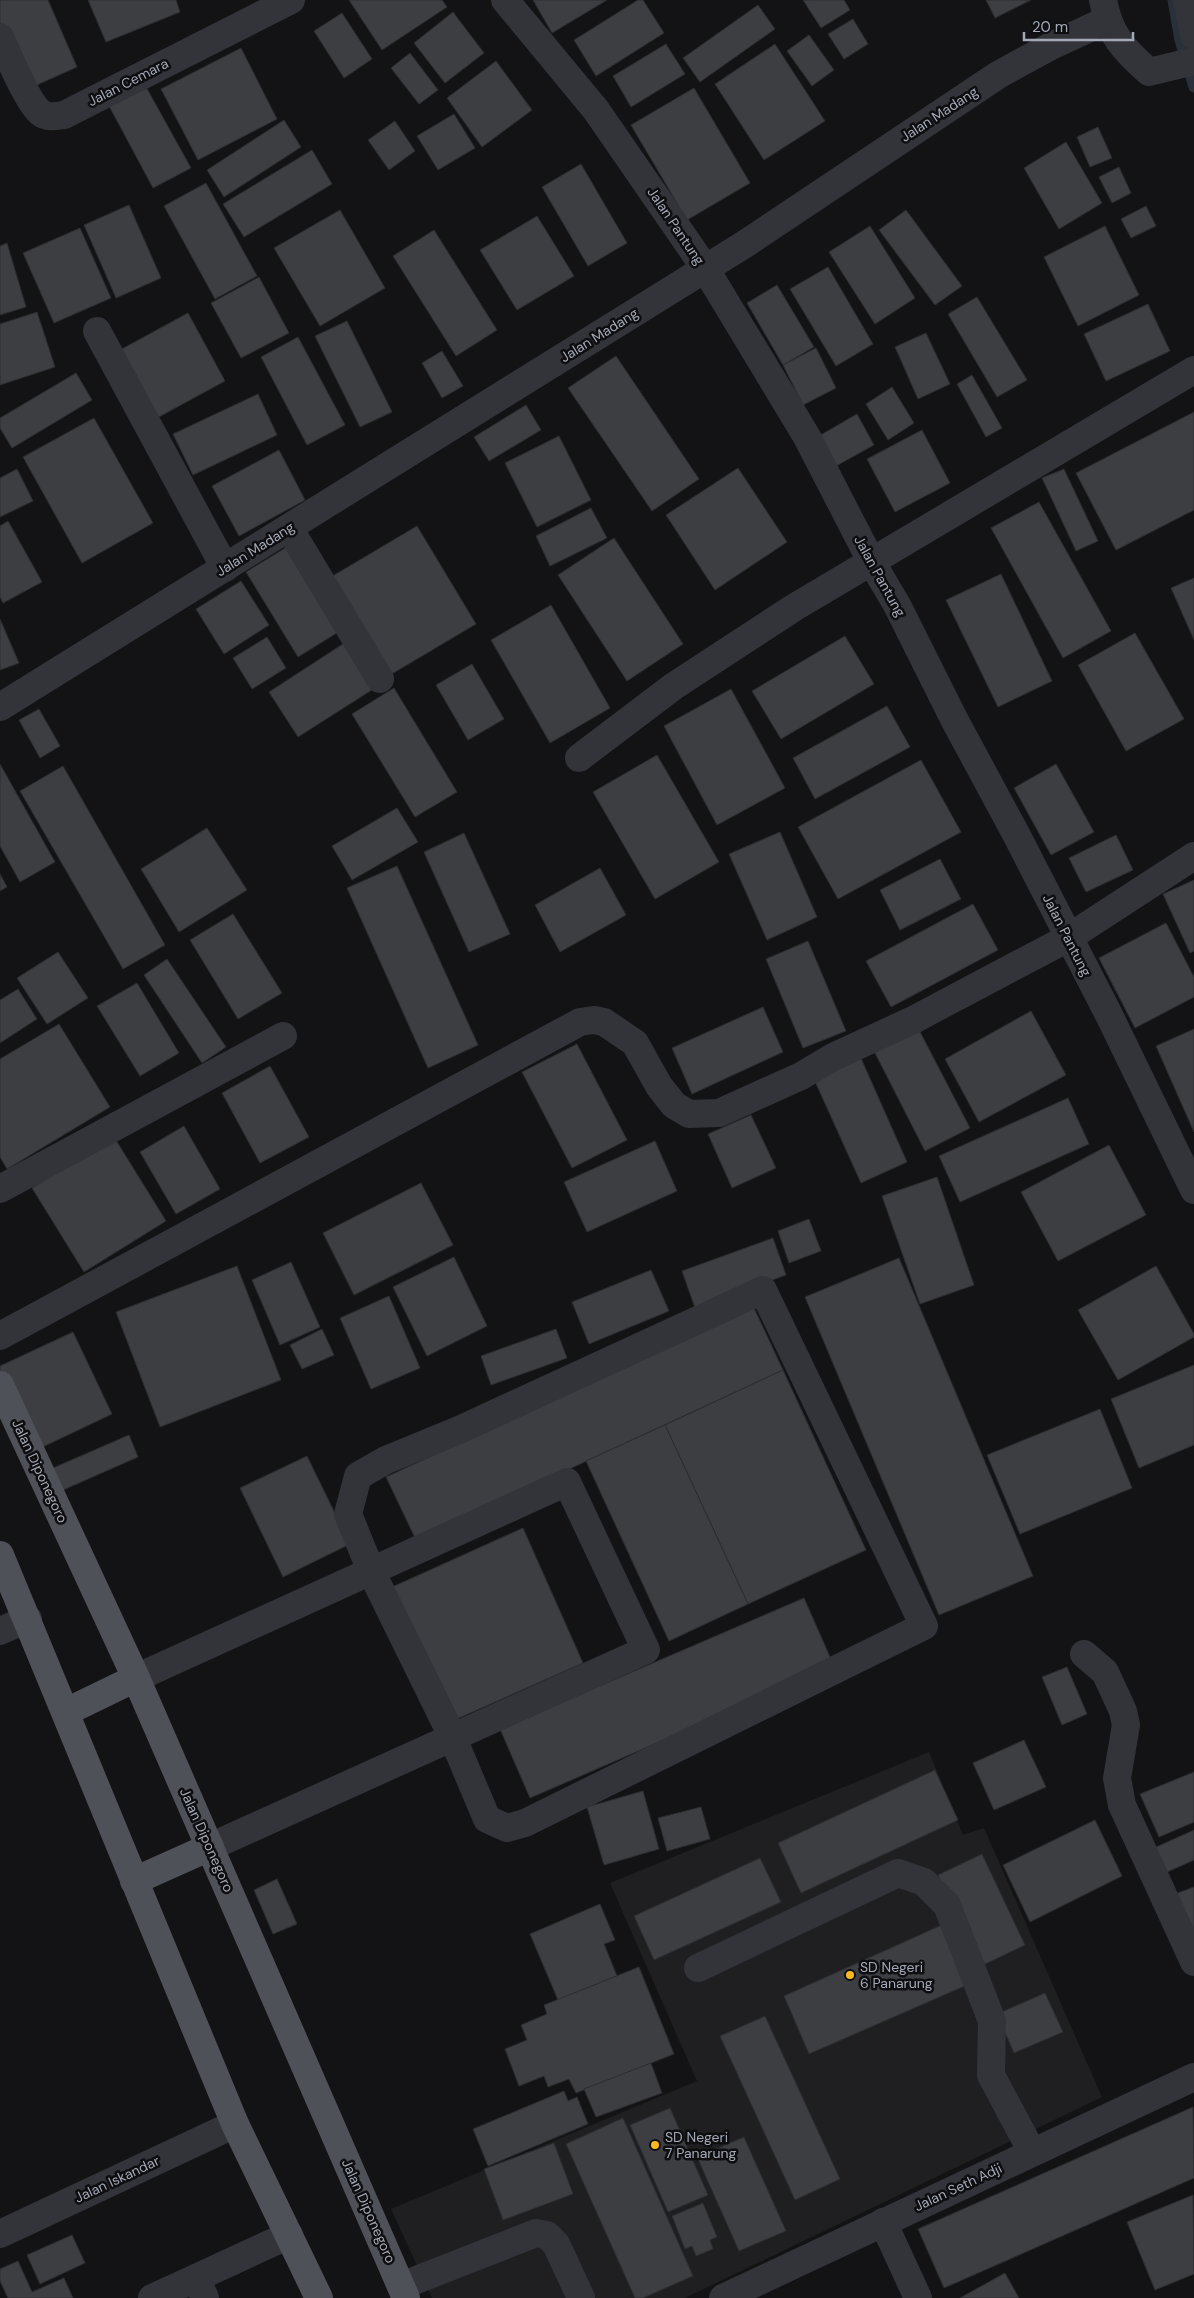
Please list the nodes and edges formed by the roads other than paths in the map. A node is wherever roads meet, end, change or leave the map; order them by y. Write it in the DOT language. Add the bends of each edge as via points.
graph roads {
  1 [pos="291,0"];
  2 [pos="504,0"];
  3 [pos="1187,0"];
  4 [pos="1105,10"];
  5 [pos="1194,35"];
  6 [pos="0,38"];
  7 [pos="1191,62"];
  8 [pos="704,268"];
  9 [pos="97,331"];
  10 [pos="1194,370"];
  11 [pos="289,528"];
  12 [pos="871,561"];
  13 [pos="225,568"];
  14 [pos="380,679"];
  15 [pos="0,707"];
  16 [pos="579,758"];
  17 [pos="1194,856"];
  18 [pos="1068,938"];
  19 [pos="283,1036"];
  20 [pos="0,1189"];
  21 [pos="1194,1190"];
  22 [pos="0,1336"];
  23 [pos="0,1385"];
  24 [pos="0,1555"];
  25 [pos="372,1571"];
  26 [pos="28,1620"];
  27 [pos="0,1631"];
  28 [pos="1084,1654"];
  29 [pos="136,1678"];
  30 [pos="66,1712"];
  31 [pos="452,1736"];
  32 [pos="210,1847"];
  33 [pos="134,1881"];
  34 [pos="1194,1962"];
  35 [pos="698,1968"];
  36 [pos="1194,2077"];
  37 [pos="235,2124"];
  38 [pos="1032,2152"];
  39 [pos="883,2222"];
  40 [pos="0,2234"];
  41 [pos="289,2235"];
  42 [pos="201,2288"];
  43 [pos="404,2292"];
  44 [pos="152,2298"];
  45 [pos="319,2298"];
  46 [pos="581,2298"];
  47 [pos="723,2298"];
  48 [pos="918,2298"];
  1 -- 6 [label="street, Jalan Cemara" via="64,115 51,117 40,113"];
  2 -- 8 [label="street, Jalan Pantung" via="596,110"];
  3 -- 5 [label="street"];
  4 -- 7 [label="street, Jalan Madang" via="1124,49 1149,72"];
  4 -- 8 [label="street, Jalan Madang" via="1051,46 998,75"];
  8 -- 11 [label="street, Jalan Madang"];
  8 -- 12 [label="street, Jalan Pantung" via="807,437"];
  9 -- 13 [label="street"];
  10 -- 12 [label="street"];
  11 -- 13 [label="street, Jalan Madang"];
  11 -- 14 [label="street"];
  12 -- 16 [label="street" via="674,686"];
  12 -- 18 [label="street, Jalan Pantung" via="897,605"];
  13 -- 15 [label="street, Jalan Madang"];
  17 -- 18 [label="street"];
  18 -- 21 [label="street, Jalan Pantung"];
  18 -- 22 [label="street" via="914,1020 719,1113 689,1114 674,1105 659,1086 635,1043 604,1022 580,1022"];
  19 -- 20 [label="street"];
  23 -- 29 [label="main road, Jalan Diponegoro"];
  24 -- 26 [label="main road"];
  25 -- 29 [label="street"];
  25 -- 31 [label="street"];
  25 -- 31 [label="street" via="567,1482 646,1650"];
  25 -- 31 [label="street" via="348,1514 358,1476 386,1460 459,1430 763,1290 924,1626 525,1823 507,1828 487,1819"];
  26 -- 27 [label="street"];
  26 -- 30 [label="main road"];
  28 -- 34 [label="street" via="1105,1672 1123,1711 1126,1725 1117,1778 1122,1805"];
  29 -- 30 [label="main road"];
  29 -- 32 [label="main road, Jalan Diponegoro"];
  30 -- 33 [label="main road"];
  31 -- 32 [label="street"];
  32 -- 33 [label="main road"];
  32 -- 43 [label="main road, Jalan Diponegoro"];
  33 -- 37 [label="main road"];
  35 -- 38 [label="street" via="898,1873 924,1882 947,1906 980,1988 992,2021 991,2075"];
  36 -- 38 [label="street, Jalan Seth Adji"];
  37 -- 40 [label="street, Jalan Iskandar"];
  37 -- 41 [label="main road"];
  38 -- 39 [label="street, Jalan Seth Adji"];
  39 -- 47 [label="street, Jalan Seth Adji"];
  39 -- 48 [label="street"];
  41 -- 42 [label="street"];
  41 -- 45 [label="main road"];
  42 -- 44 [label="street"];
  43 -- 46 [label="street" via="536,2233 547,2235 556,2244"];
}
